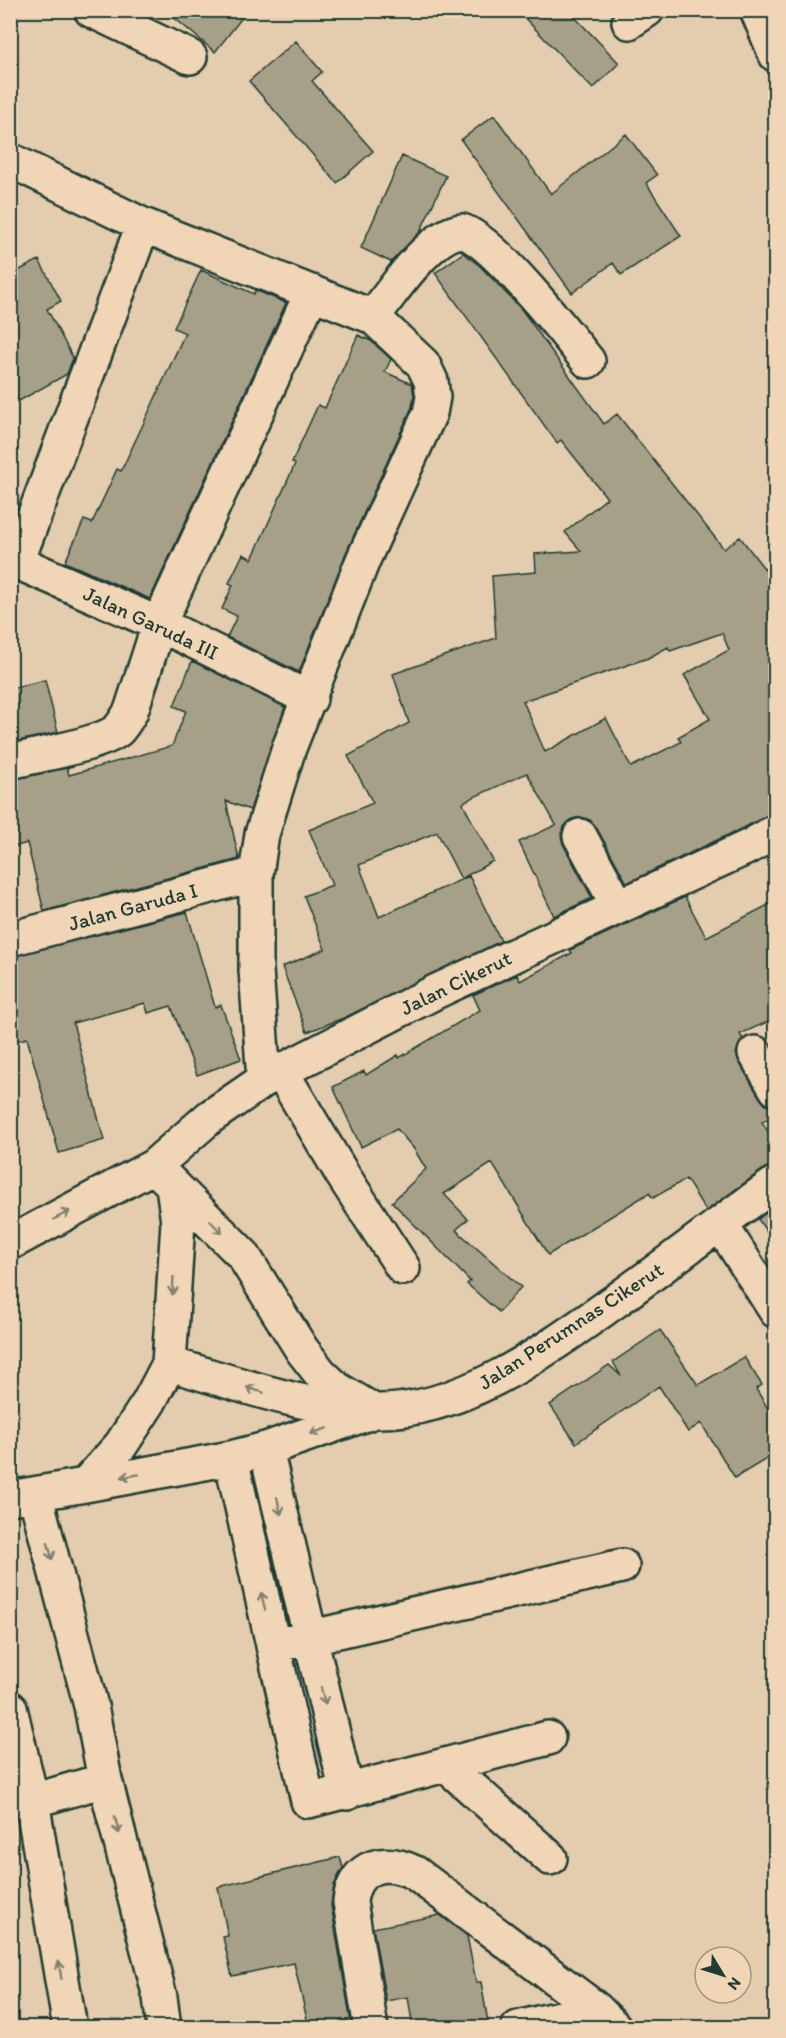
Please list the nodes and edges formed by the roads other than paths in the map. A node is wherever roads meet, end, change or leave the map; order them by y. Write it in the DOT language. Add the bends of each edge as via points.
graph roads {
  1 [pos="91,10"];
  2 [pos="190,57"];
  3 [pos="10,160"];
  4 [pos="143,225"];
  5 [pos="312,292"];
  6 [pos="373,317"];
  7 [pos="588,361"];
  8 [pos="14,548"];
  9 [pos="159,624"];
  10 [pos="310,699"];
  11 [pos="10,762"];
  12 [pos="776,831"];
  13 [pos="580,836"];
  14 [pos="256,874"];
  15 [pos="618,906"];
  16 [pos="10,939"];
  17 [pos="755,1053"];
  18 [pos="273,1076"];
  19 [pos="776,1089"];
  20 [pos="164,1176"];
  21 [pos="776,1183"];
  22 [pos="721,1225"];
  23 [pos="10,1243"];
  24 [pos="403,1268"];
  25 [pos="776,1311"];
  26 [pos="169,1364"];
  27 [pos="374,1411"];
  28 [pos="266,1449"];
  29 [pos="231,1458"];
  30 [pos="84,1485"];
  31 [pos="22,1496"];
  32 [pos="622,1566"];
  33 [pos="309,1638"];
  34 [pos="273,1646"];
  35 [pos="10,1708"];
  36 [pos="548,1738"];
  37 [pos="446,1765"];
  38 [pos="105,1780"];
  39 [pos="347,1792"];
  40 [pos="32,1801"];
  41 [pos="550,1858"];
  42 [pos="606,2018"];
  43 [pos="70,2028"];
  44 [pos="164,2028"];
  45 [pos="371,2028"];
  46 [pos="518,2028"];
  1 -- 2 [label="street"];
  3 -- 4 [label="street"];
  4 -- 5 [label="street"];
  4 -- 8 [label="street"];
  5 -- 6 [label="street"];
  5 -- 9 [label="street"];
  6 -- 7 [label="street" via="412,265 446,237 462,231 479,240 501,262"];
  6 -- 10 [label="street" via="423,364 433,397 430,413 363,560"];
  8 -- 9 [label="street, Jalan Garuda III"];
  9 -- 10 [label="street, Jalan Garuda III"];
  9 -- 11 [label="street" via="131,711 118,730 103,738"];
  10 -- 14 [label="street" via="272,797"];
  12 -- 15 [label="street, Jalan Cikerut"];
  13 -- 15 [label="street"];
  14 -- 16 [label="street, Jalan Garuda I"];
  14 -- 18 [label="street" via="256,970"];
  15 -- 18 [label="street, Jalan Cikerut" via="387,1016"];
  17 -- 19 [label="street"];
  18 -- 20 [label="street, Jalan Cikerut" via="210,1117"];
  18 -- 24 [label="street"];
  23 -- 20 [label="street, Jalan Cikerut, one-way"];
  20 -- 26 [label="street, one-way" via="178,1222"];
  20 -- 27 [label="street, one-way" via="243,1255 320,1373 337,1389"];
  21 -- 22 [label="street, Jalan Perumnas Cikerut"];
  22 -- 25 [label="street"];
  22 -- 27 [label="street, Jalan Perumnas Cikerut" via="498,1378 459,1396"];
  27 -- 26 [label="street, Jalan Perumnas Cikerut, one-way" via="297,1402"];
  26 -- 30 [label="street" via="121,1444"];
  27 -- 28 [label="street, one-way"];
  28 -- 29 [label="street"];
  28 -- 33 [label="street, one-way"];
  29 -- 30 [label="street, one-way"];
  34 -- 29 [label="street, one-way"];
  30 -- 31 [label="street"];
  31 -- 38 [label="street, one-way" via="91,1706"];
  32 -- 33 [label="street"];
  33 -- 34 [label="street"];
  33 -- 39 [label="street, one-way"];
  34 -- 39 [label="street" via="308,1801"];
  35 -- 40 [label="street"];
  36 -- 37 [label="street"];
  37 -- 39 [label="street"];
  37 -- 41 [label="street"];
  38 -- 40 [label="street"];
  38 -- 44 [label="street, one-way" via="160,1996"];
  43 -- 40 [label="street, one-way"];
  42 -- 45 [label="street" via="415,1873 386,1864 363,1874 351,1891"];
  42 -- 46 [label="street"];
}
